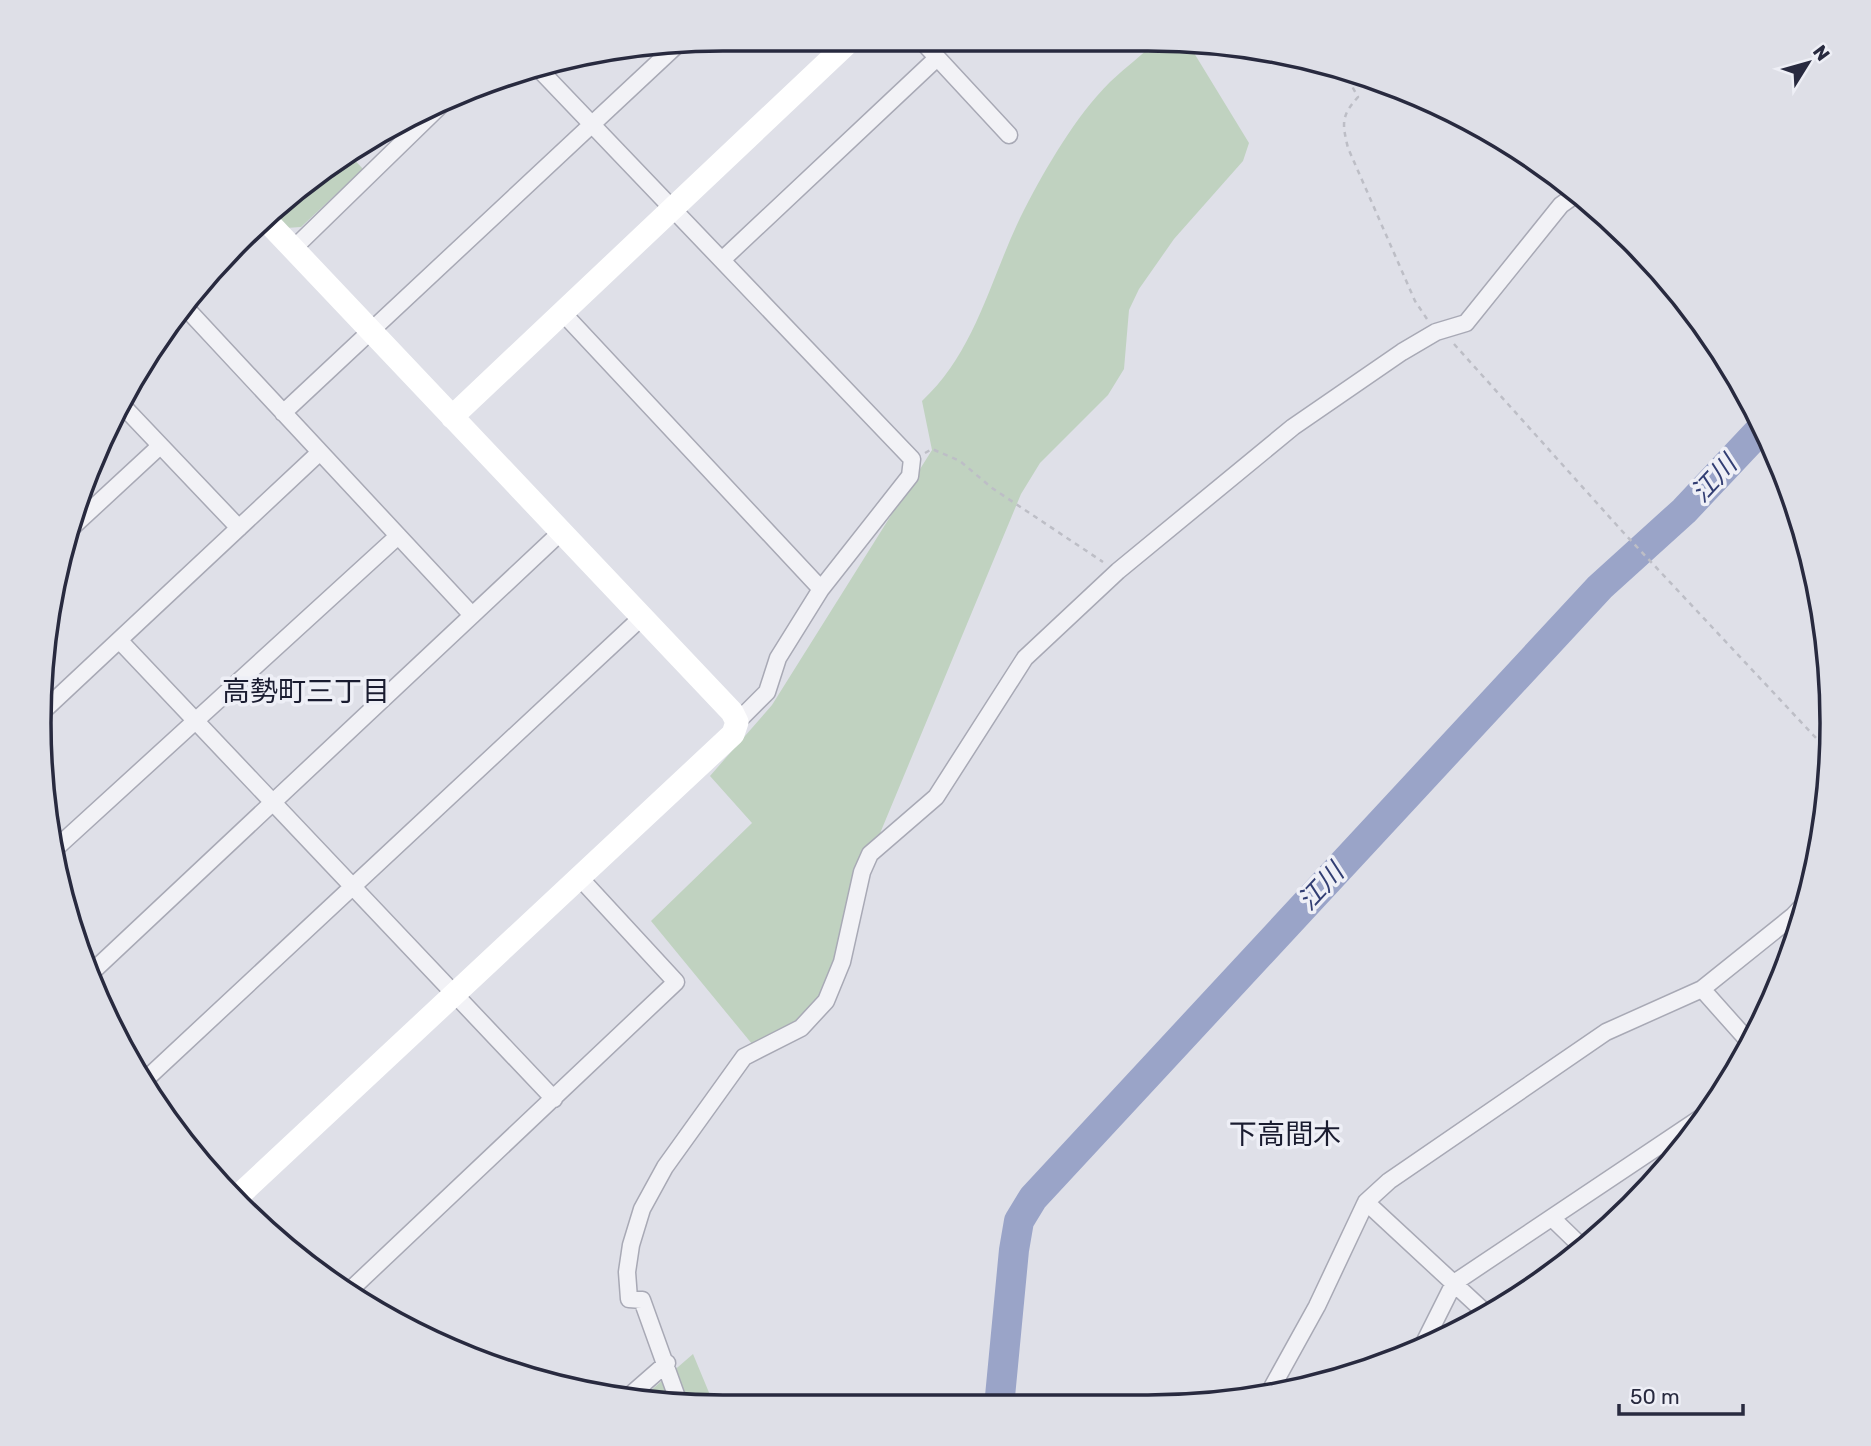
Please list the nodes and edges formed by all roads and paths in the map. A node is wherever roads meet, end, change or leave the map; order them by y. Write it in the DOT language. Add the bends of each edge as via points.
graph roads {
  1 [pos="839,51"];
  2 [pos="931,51"];
  3 [pos="668,53"];
  4 [pos="937,58"];
  5 [pos="545,75"];
  6 [pos="1350,82"];
  7 [pos="425,121"];
  8 [pos="592,125"];
  9 [pos="1009,135"];
  10 [pos="1568,199"];
  11 [pos="672,208"];
  12 [pos="272,226"];
  13 [pos="293,249"];
  14 [pos="722,260"];
  15 [pos="562,312"];
  16 [pos="191,313"];
  17 [pos="1439,331"];
  18 [pos="370,332"];
  19 [pos="128,411"];
  20 [pos="283,413"];
  21 [pos="452,417"];
  22 [pos="160,446"];
  23 [pos="320,452"];
  24 [pos="912,459"];
  25 [pos="83,518"];
  26 [pos="239,528"];
  27 [pos="561,532"];
  28 [pos="398,536"];
  29 [pos="1118,571"];
  30 [pos="821,589"];
  31 [pos="472,615"];
  32 [pos="642,617"];
  33 [pos="119,640"];
  34 [pos="51,703"];
  35 [pos="195,719"];
  36 [pos="737,722"];
  37 [pos="1820,742"];
  38 [pos="273,802"];
  39 [pos="62,842"];
  40 [pos="580,878"];
  41 [pos="352,886"];
  42 [pos="1791,917"];
  43 [pos="97,967"];
  44 [pos="1702,989"];
  45 [pos="453,993"];
  46 [pos="1743,1035"];
  47 [pos="151,1075"];
  48 [pos="554,1100"];
  49 [pos="1683,1130"];
  50 [pos="1662,1144"];
  51 [pos="1667,1149"];
  52 [pos="242,1192"];
  53 [pos="1366,1202"];
  54 [pos="1552,1217"];
  55 [pos="1576,1241"];
  56 [pos="1454,1283"];
  57 [pos="355,1285"];
  58 [pos="1479,1308"];
  59 [pos="1429,1333"];
  60 [pos="667,1363"];
  61 [pos="1275,1383"];
  62 [pos="636,1389"];
  63 [pos="676,1394"];
  1 -- 11 [label="street"];
  2 -- 4 [label="street"];
  3 -- 8 [label="street"];
  4 -- 9 [label="street"];
  4 -- 14 [label="street"];
  5 -- 8 [label="street"];
  6 -- 17 [label="path" via="1358,97 1345,111 1348,148 1415,301"];
  7 -- 13 [label="street"];
  8 -- 11 [label="street"];
  8 -- 18 [label="street"];
  10 -- 17 [label="street" via="1466,323"];
  11 -- 14 [label="street"];
  11 -- 15 [label="street"];
  12 -- 13 [label="street"];
  13 -- 18 [label="street"];
  14 -- 24 [label="street"];
  15 -- 21 [label="street"];
  15 -- 30 [label="street"];
  16 -- 20 [label="street"];
  17 -- 29 [label="street" via="1293,427"];
  17 -- 37 [label="path"];
  18 -- 20 [label="street"];
  18 -- 21 [label="street"];
  19 -- 22 [label="street"];
  20 -- 23 [label="street"];
  21 -- 27 [label="street"];
  22 -- 25 [label="street"];
  22 -- 26 [label="street"];
  23 -- 26 [label="street"];
  23 -- 28 [label="street"];
  24 -- 29 [label="path" via="932,449 946,453"];
  24 -- 30 [label="street" via="910,476"];
  26 -- 33 [label="street"];
  27 -- 31 [label="street"];
  27 -- 32 [label="street"];
  28 -- 31 [label="street"];
  28 -- 35 [label="street"];
  29 -- 60 [label="street" via="1025,658 936,797 870,854 842,962 825,1001 802,1028 744,1057 665,1167 642,1209 627,1272 629,1299 642,1300"];
  30 -- 36 [label="street" via="778,658 767,692"];
  31 -- 38 [label="street"];
  32 -- 36 [label="street"];
  32 -- 41 [label="street"];
  33 -- 34 [label="street"];
  33 -- 35 [label="street"];
  35 -- 38 [label="street"];
  35 -- 39 [label="street"];
  36 -- 40 [label="street" via="733,734"];
  38 -- 41 [label="street"];
  38 -- 43 [label="street"];
  40 -- 45 [label="street"];
  40 -- 48 [label="street" via="676,982"];
  41 -- 45 [label="street"];
  41 -- 47 [label="street"];
  42 -- 44 [label="street"];
  44 -- 46 [label="street"];
  44 -- 53 [label="street" via="1606,1032 1389,1181"];
  45 -- 48 [label="street"];
  45 -- 52 [label="street"];
  48 -- 57 [label="street"];
  49 -- 50 [label="street"];
  50 -- 51 [label="street"];
  50 -- 54 [label="street"];
  53 -- 56 [label="street"];
  53 -- 61 [label="street" via="1317,1307"];
  54 -- 55 [label="street"];
  54 -- 56 [label="street"];
  56 -- 58 [label="street"];
  56 -- 59 [label="street"];
  60 -- 62 [label="street"];
  60 -- 63 [label="street"];
}
